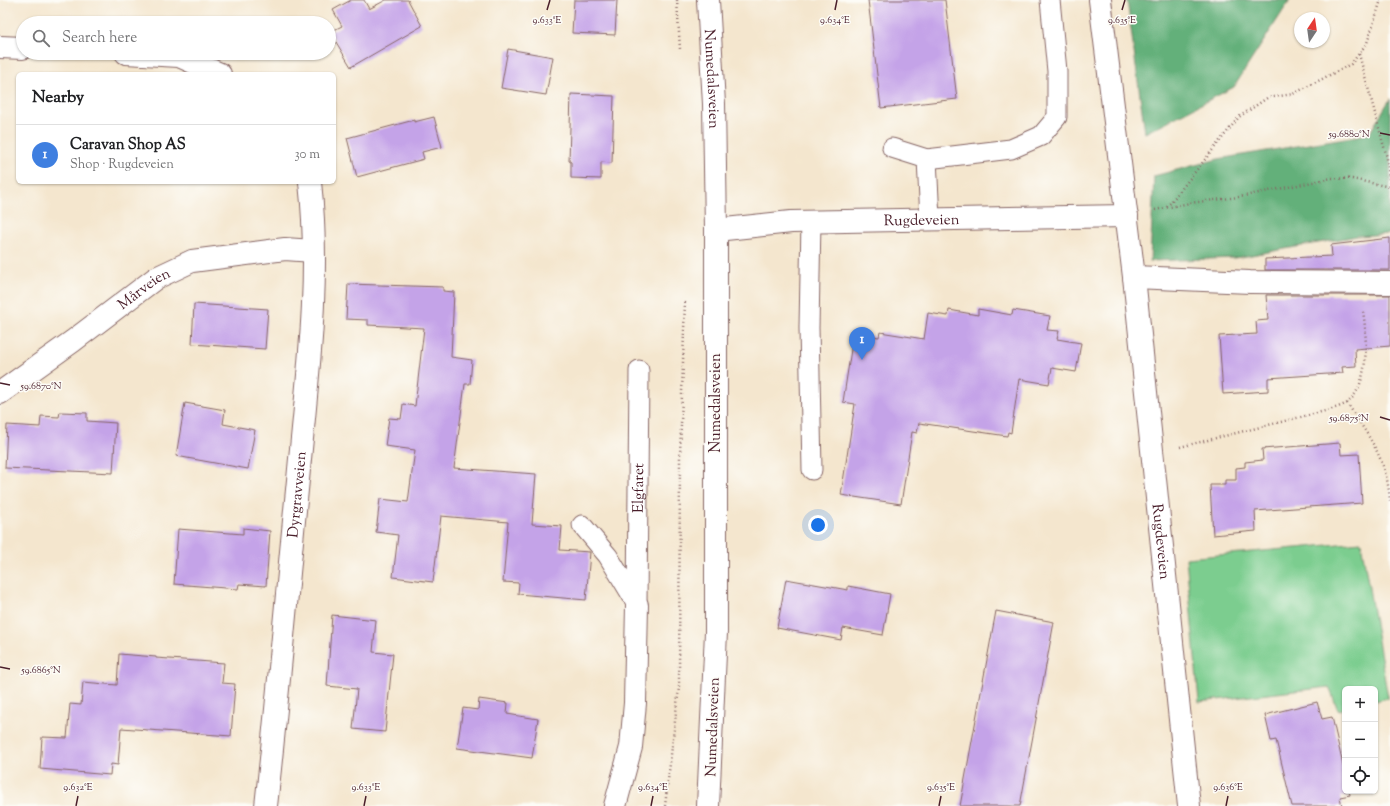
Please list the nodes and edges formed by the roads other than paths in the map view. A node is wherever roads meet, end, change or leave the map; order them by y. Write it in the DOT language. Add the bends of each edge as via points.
graph roads {
  1 [pos="708,0"];
  2 [pos="1050,0"];
  3 [pos="1100,0"];
  4 [pos="0,47"];
  5 [pos="16,48"];
  6 [pos="188,60"];
  7 [pos="215,72"];
  8 [pos="892,148"];
  9 [pos="927,159"];
  10 [pos="310,184"];
  11 [pos="1127,216"];
  12 [pos="930,219"];
  13 [pos="811,221"];
  14 [pos="716,230"];
  15 [pos="313,251"];
  16 [pos="1134,277"];
  17 [pos="1390,283"];
  18 [pos="639,370"];
  19 [pos="0,392"];
  20 [pos="812,470"];
  21 [pos="582,525"];
  22 [pos="637,605"];
  23 [pos="266,806"];
  24 [pos="614,806"];
  25 [pos="708,806"];
  26 [pos="1189,806"];
  1 -- 14 [label="street, Numedalsveien" via="714,104"];
  2 -- 9 [label="lane" via="1057,71 1057,117 1041,136 1011,148"];
  3 -- 11 [label="street, Rugdeveien"];
  4 -- 5 [label="street"];
  6 -- 7 [label="street"];
  8 -- 9 [label="lane"];
  9 -- 12 [label="lane"];
  10 -- 15 [label="street, Dyrgravveien" via="314,216"];
  11 -- 12 [label="street, Rugdeveien"];
  11 -- 16 [label="street, Rugdeveien"];
  12 -- 13 [label="street, Rugdeveien"];
  13 -- 14 [label="street, Rugdeveien"];
  13 -- 20 [label="lane" via="809,328"];
  14 -- 25 [label="street, Numedalsveien" via="716,632"];
  15 -- 19 [label="street, Mårveien" via="285,249 192,261 156,278"];
  15 -- 23 [label="street, Dyrgravveien" via="313,303 306,397"];
  16 -- 17 [label="street" via="1250,282"];
  16 -- 26 [label="street, Rugdeveien"];
  18 -- 22 [label="lane, Elgfaret"];
  21 -- 22 [label="lane" via="608,556"];
  22 -- 24 [label="street, Elgfaret" via="636,703 631,747"];
}
